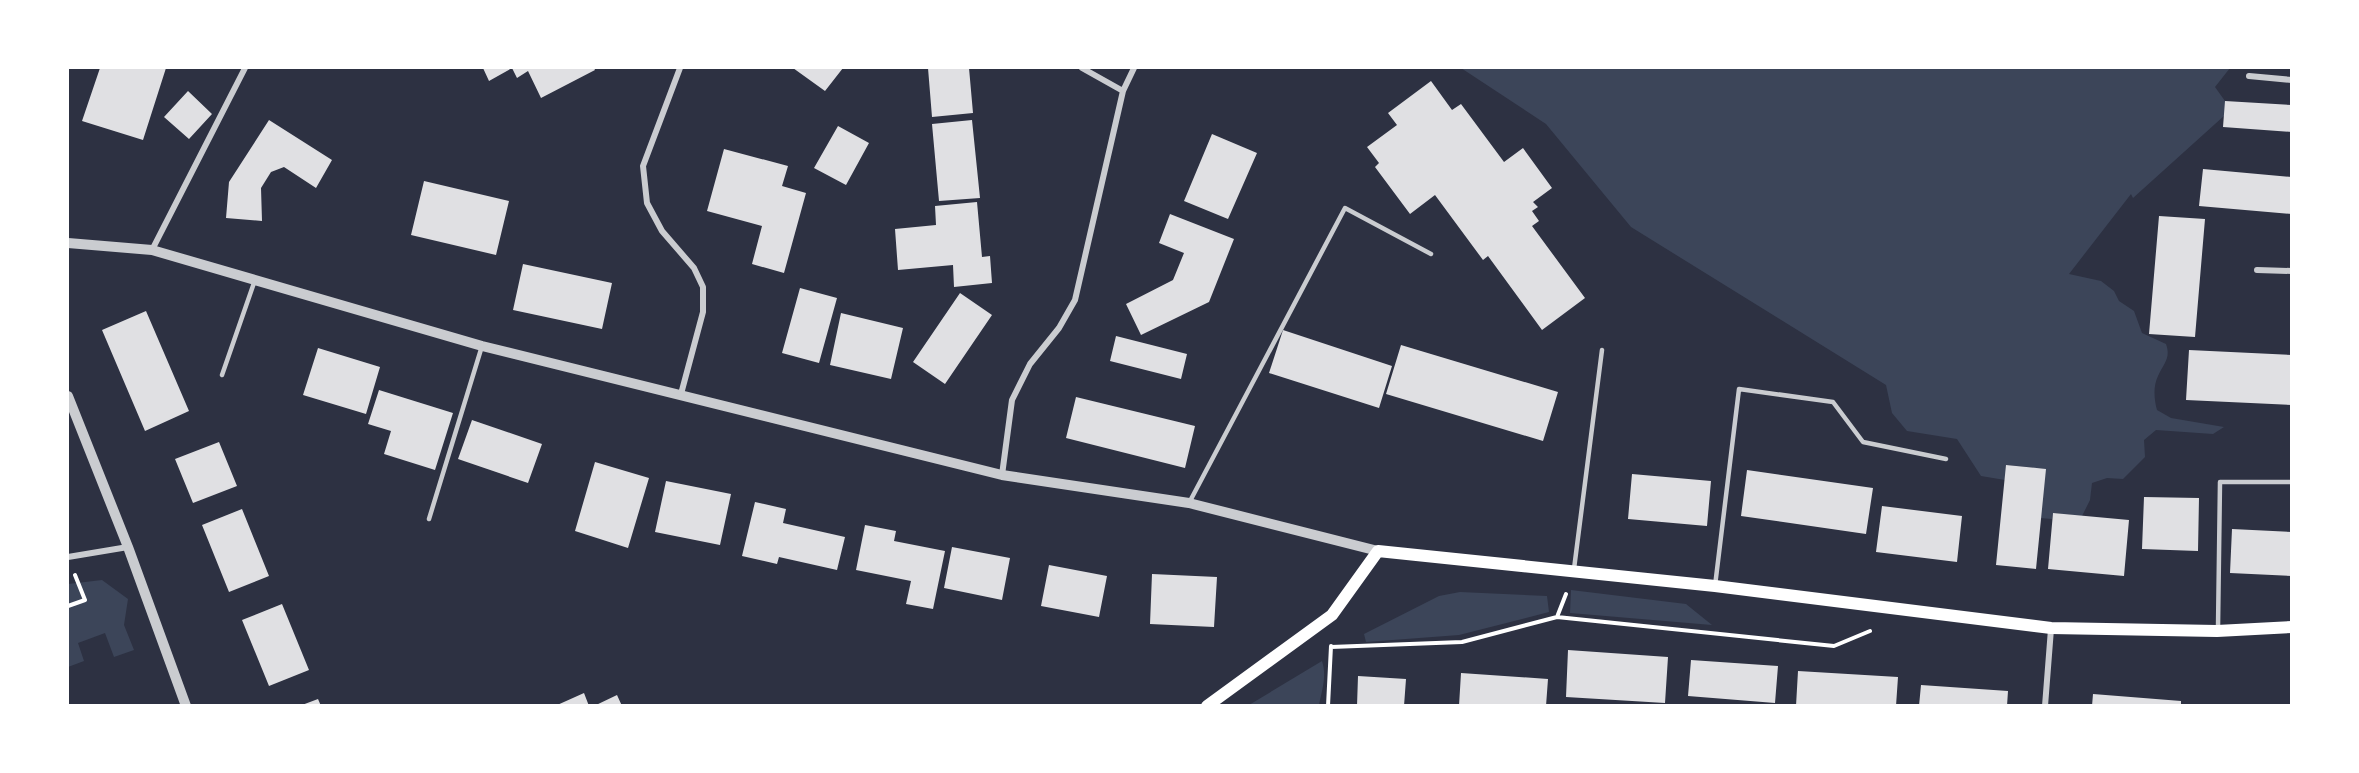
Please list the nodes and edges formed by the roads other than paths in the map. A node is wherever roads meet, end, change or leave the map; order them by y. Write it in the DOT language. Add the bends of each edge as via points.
graph roads {
  1 [pos="245,68"];
  2 [pos="680,68"];
  3 [pos="1082,68"];
  4 [pos="1134,68"];
  5 [pos="2249,76"];
  6 [pos="2292,80"];
  7 [pos="1123,91"];
  8 [pos="68,243"];
  9 [pos="152,250"];
  10 [pos="1431,254"];
  11 [pos="2257,270"];
  12 [pos="2292,271"];
  13 [pos="255,280"];
  14 [pos="482,346"];
  15 [pos="1602,350"];
  16 [pos="222,375"];
  17 [pos="681,394"];
  18 [pos="68,396"];
  19 [pos="1946,459"];
  20 [pos="1002,475"];
  21 [pos="2291,482"];
  22 [pos="1189,503"];
  23 [pos="429,519"];
  24 [pos="128,547"];
  25 [pos="1378,551"];
  26 [pos="68,557"];
  27 [pos="1574,572"];
  28 [pos="1715,586"];
  29 [pos="2292,627"];
  30 [pos="2051,628"];
  31 [pos="2217,631"];
  32 [pos="186,705"];
  33 [pos="1207,705"];
  34 [pos="2045,705"];
  1 -- 9 [label="street"];
  2 -- 17 [label="street" via="643,166 647,203 662,231 694,268 703,287 703,312"];
  3 -- 7 [label="street"];
  4 -- 7 [label="street"];
  5 -- 6 [label="street"];
  7 -- 20 [label="street" via="1075,300 1059,328 1030,364 1012,400"];
  8 -- 9 [label="street"];
  9 -- 13 [label="street"];
  10 -- 22 [label="lane" via="1345,208"];
  11 -- 12 [label="street"];
  13 -- 14 [label="street"];
  13 -- 16 [label="lane"];
  14 -- 17 [label="street"];
  14 -- 23 [label="lane"];
  15 -- 27 [label="lane"];
  17 -- 20 [label="street"];
  18 -- 24 [label="street"];
  19 -- 28 [label="lane" via="1863,442 1833,402 1739,389"];
  20 -- 22 [label="street"];
  21 -- 31 [label="lane" via="2220,482"];
  22 -- 25 [label="street"];
  24 -- 26 [label="street"];
  24 -- 32 [label="street"];
  25 -- 27 [label="main road"];
  25 -- 33 [label="main road" via="1332,615"];
  27 -- 28 [label="main road"];
  28 -- 30 [label="main road"];
  29 -- 31 [label="main road"];
  30 -- 31 [label="main road"];
  30 -- 34 [label="street"];
}
